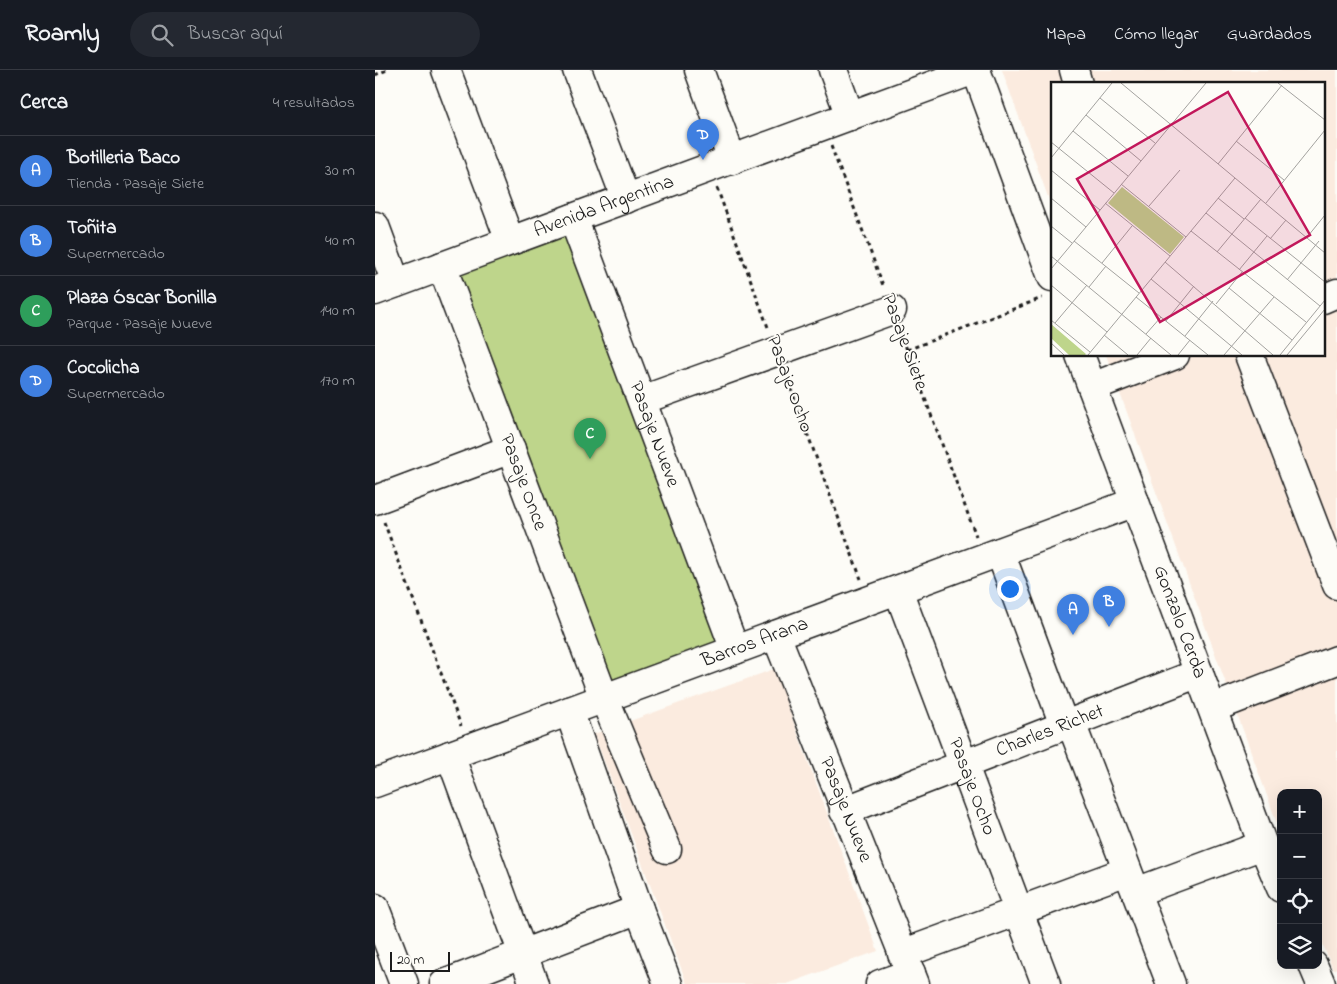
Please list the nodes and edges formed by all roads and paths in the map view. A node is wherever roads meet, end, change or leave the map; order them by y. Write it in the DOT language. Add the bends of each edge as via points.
graph roads {
  1 [pos="387,70"];
  2 [pos="446,70"];
  3 [pos="577,70"];
  4 [pos="699,70"];
  5 [pos="833,70"];
  6 [pos="975,70"];
  7 [pos="375,74"];
  8 [pos="850,116"];
  9 [pos="824,125"];
  10 [pos="721,164"];
  11 [pos="625,199"];
  12 [pos="573,218"];
  13 [pos="375,226"];
  14 [pos="510,241"];
  15 [pos="442,266"];
  16 [pos="386,287"];
  17 [pos="1047,287"];
  18 [pos="1337,293"];
  19 [pos="1324,299"];
  20 [pos="892,310"];
  21 [pos="907,350"];
  22 [pos="777,351"];
  23 [pos="1081,356"];
  24 [pos="1172,356"];
  25 [pos="1249,356"];
  26 [pos="1092,387"];
  27 [pos="642,400"];
  28 [pos="511,448"];
  29 [pos="375,500"];
  30 [pos="1135,502"];
  31 [pos="992,555"];
  32 [pos="1337,585"];
  33 [pos="898,590"];
  34 [pos="869,600"];
  35 [pos="776,635"];
  36 [pos="735,650"];
  37 [pos="1337,660"];
  38 [pos="1199,673"];
  39 [pos="604,698"];
  40 [pos="1213,708"];
  41 [pos="569,711"];
  42 [pos="1068,724"];
  43 [pos="460,752"];
  44 [pos="963,764"];
  45 [pos="375,783"];
  46 [pos="845,810"];
  47 [pos="1263,845"];
  48 [pos="667,849"];
  49 [pos="1277,879"];
  50 [pos="1131,882"];
  51 [pos="375,908"];
  52 [pos="639,909"];
  53 [pos="1018,911"];
  54 [pos="523,954"];
  55 [pos="1315,969"];
  56 [pos="909,970"];
  57 [pos="392,972"];
  58 [pos="1337,978"];
  59 [pos="444,984"];
  60 [pos="534,984"];
  61 [pos="668,984"];
  62 [pos="880,984"];
  63 [pos="1046,984"];
  64 [pos="1171,984"];
  65 [pos="1321,984"];
  1 -- 7 [label="path"];
  2 -- 14 [label="street"];
  3 -- 11 [label="street"];
  4 -- 10 [label="street"];
  5 -- 8 [label="street"];
  6 -- 8 [label="street, Avenida Argentina"];
  6 -- 17 [label="street"];
  8 -- 9 [label="street, Avenida Argentina"];
  9 -- 10 [label="street, Avenida Argentina"];
  9 -- 20 [label="path, Pasaje Siete"];
  10 -- 11 [label="street, Avenida Argentina"];
  10 -- 22 [label="path, Pasaje Ocho"];
  11 -- 12 [label="street, Avenida Argentina"];
  12 -- 14 [label="street, Avenida Argentina"];
  12 -- 27 [label="street, Pasaje Nueve"];
  13 -- 16 [label="street"];
  14 -- 15 [label="street, Avenida Argentina"];
  15 -- 16 [label="street, Avenida Argentina"];
  15 -- 28 [label="street, Pasaje Once"];
  17 -- 21 [label="path"];
  18 -- 19 [label="street"];
  20 -- 21 [label="path, Pasaje Siete"];
  20 -- 22 [label="street"];
  21 -- 31 [label="path, Pasaje Siete"];
  22 -- 27 [label="street"];
  22 -- 34 [label="path, Pasaje Ocho"];
  23 -- 26 [label="street, Gonzalo Cerda"];
  24 -- 26 [label="street"];
  25 -- 32 [label="street"];
  26 -- 30 [label="street, Gonzalo Cerda"];
  27 -- 36 [label="street, Pasaje Nueve"];
  28 -- 29 [label="street"];
  28 -- 39 [label="street, Pasaje Once"];
  29 -- 43 [label="path"];
  30 -- 31 [label="street, Barros Arana"];
  30 -- 38 [label="street, Gonzalo Cerda"];
  31 -- 33 [label="street, Barros Arana"];
  31 -- 42 [label="street"];
  33 -- 34 [label="street, Barros Arana"];
  33 -- 44 [label="street, Pasaje Ocho"];
  34 -- 35 [label="street, Barros Arana"];
  35 -- 36 [label="street, Barros Arana"];
  35 -- 46 [label="street, Pasaje Nueve"];
  36 -- 39 [label="street, Barros Arana"];
  37 -- 40 [label="street"];
  38 -- 40 [label="street, Gonzalo Cerda"];
  38 -- 42 [label="street, Charles Richet"];
  39 -- 41 [label="street, Barros Arana"];
  39 -- 48 [label="street, Pasaje Once"];
  40 -- 47 [label="street, Gonzalo Cerda"];
  41 -- 43 [label="street, Barros Arana"];
  41 -- 52 [label="street"];
  42 -- 44 [label="street, Charles Richet"];
  42 -- 50 [label="street"];
  43 -- 45 [label="street, Barros Arana"];
  43 -- 54 [label="street"];
  44 -- 46 [label="street, Charles Richet"];
  44 -- 53 [label="street, Pasaje Ocho"];
  46 -- 56 [label="street, Pasaje Nueve"];
  47 -- 49 [label="street, Gonzalo Cerda"];
  47 -- 50 [label="street"];
  50 -- 53 [label="street"];
  50 -- 64 [label="street"];
  51 -- 57 [label="street"];
  52 -- 54 [label="street"];
  52 -- 61 [label="street"];
  53 -- 56 [label="street"];
  53 -- 63 [label="street, Pasaje Ocho"];
  54 -- 59 [label="street"];
  54 -- 60 [label="street"];
  55 -- 65 [label="street"];
  56 -- 62 [label="street"];
  58 -- 65 [label="street"];
}
